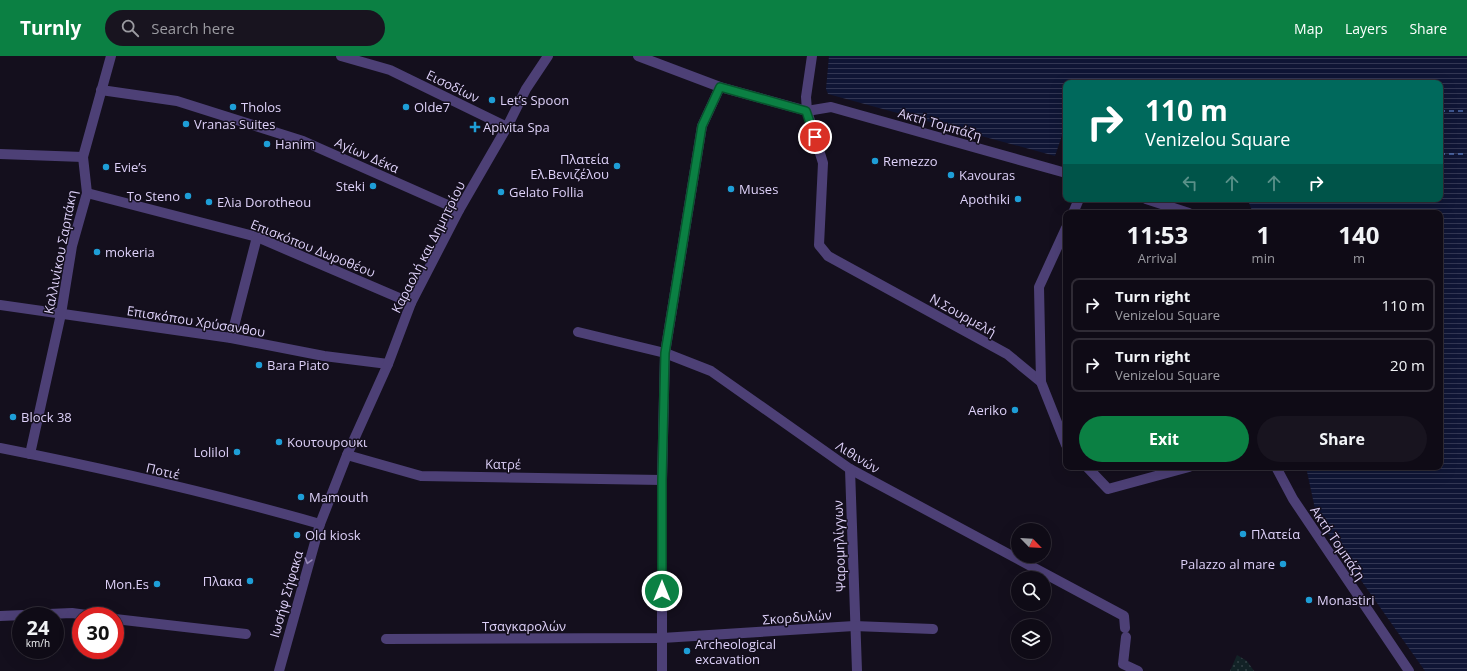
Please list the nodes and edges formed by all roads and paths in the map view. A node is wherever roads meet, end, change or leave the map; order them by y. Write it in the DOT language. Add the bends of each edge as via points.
graph roads {
  1 [pos="111,56"];
  2 [pos="341,56"];
  3 [pos="548,56"];
  4 [pos="638,56"];
  5 [pos="812,56"];
  6 [pos="720,87"];
  7 [pos="101,90"];
  8 [pos="806,111"];
  9 [pos="507,127"];
  10 [pos="0,154"];
  11 [pos="83,157"];
  12 [pos="1063,172"];
  13 [pos="87,193"];
  14 [pos="1155,202"];
  15 [pos="459,210"];
  16 [pos="1180,210"];
  17 [pos="1063,235"];
  18 [pos="257,237"];
  19 [pos="411,302"];
  20 [pos="0,305"];
  21 [pos="61,314"];
  22 [pos="578,332"];
  23 [pos="230,338"];
  24 [pos="665,353"];
  25 [pos="388,364"];
  26 [pos="1041,382"];
  27 [pos="1063,437"];
  28 [pos="0,448"];
  29 [pos="30,454"];
  30 [pos="347,455"];
  31 [pos="850,469"];
  32 [pos="1090,470"];
  33 [pos="1178,470"];
  34 [pos="1278,470"];
  35 [pos="662,480"];
  36 [pos="320,524"];
  37 [pos="72,614"];
  38 [pos="0,616"];
  39 [pos="124,619"];
  40 [pos="854,626"];
  41 [pos="934,629"];
  42 [pos="246,634"];
  43 [pos="662,638"];
  44 [pos="386,639"];
  45 [pos="278,671"];
  46 [pos="662,671"];
  47 [pos="857,671"];
  48 [pos="1138,671"];
  49 [pos="1409,671"];
  1 -- 7 [label="street, Καλλινίκου Σαρπάκη"];
  2 -- 9 [label="street, Εισοδίων" via="390,70"];
  3 -- 9 [label="street, Καραολή και Δημητρίου" via="526,89"];
  4 -- 6 [label="street"];
  5 -- 8 [label="street"];
  6 -- 8 [label="street"];
  6 -- 24 [label="street" via="702,126"];
  7 -- 11 [label="street, Καλλινίκου Σαρπάκη"];
  7 -- 15 [label="street, Αγίων Δέκα" via="177,101 303,141"];
  8 -- 12 [label="street, Ακτή Τομπάζη" via="831,107"];
  8 -- 26 [label="street, Ν.Σουρμελή" via="823,163 819,245 828,256 1007,354"];
  9 -- 15 [label="street, Καραολή και Δημητρίου"];
  10 -- 11 [label="street"];
  11 -- 13 [label="street, Καλλινίκου Σαρπάκη"];
  13 -- 18 [label="street, Επισκόπου Δωροθέου"];
  13 -- 21 [label="street, Καλλινίκου Σαρπάκη" via="72,246"];
  14 -- 16 [label="street"];
  15 -- 19 [label="street, Καραολή και Δημητρίου"];
  17 -- 26 [label="street" via="1039,287"];
  18 -- 19 [label="street, Επισκόπου Δωροθέου"];
  18 -- 23 [label="street"];
  19 -- 25 [label="street, Καραολή και Δημητρίου"];
  20 -- 21 [label="street, Επισκόπου Χρύσανθου"];
  21 -- 23 [label="street, Επισκόπου Χρύσανθου"];
  21 -- 29 [label="street, Καλλινίκου Σαρπάκη"];
  22 -- 24 [label="street, Λιθινών"];
  23 -- 25 [label="street, Επισκόπου Χρύσανθου" via="324,356"];
  24 -- 31 [label="street, Λιθινών" via="711,371"];
  24 -- 35 [label="street"];
  25 -- 30 [label="street, Καραολή και Δημητρίου"];
  26 -- 27 [label="street, Ν.Σουρμελή"];
  28 -- 29 [label="street, Ποτιέ"];
  29 -- 36 [label="street, Ποτιέ" via="240,502"];
  30 -- 35 [label="street, Κατρέ" via="421,476"];
  30 -- 36 [label="street, Καραολή και Δημητρίου"];
  31 -- 40 [label="street, Ψαρομηλίγγων"];
  31 -- 48 [label="street, Λιθινών" via="1124,616 1126,632 1123,664"];
  32 -- 33 [label="street" via="1108,489"];
  34 -- 49 [label="street, Ακτή Τομπάζη" via="1293,499"];
  35 -- 43 [label="street"];
  36 -- 45 [label="street, Ιωσήφ Σήφακα, one-way"];
  37 -- 38 [label="street"];
  39 -- 42 [label="street"];
  40 -- 41 [label="street, Σκορδυλών"];
  40 -- 43 [label="street, Σκορδυλών"];
  40 -- 47 [label="street, Ψαρομηλίγγων"];
  43 -- 44 [label="street, Τσαγκαρολών"];
  43 -- 46 [label="street"];
}
